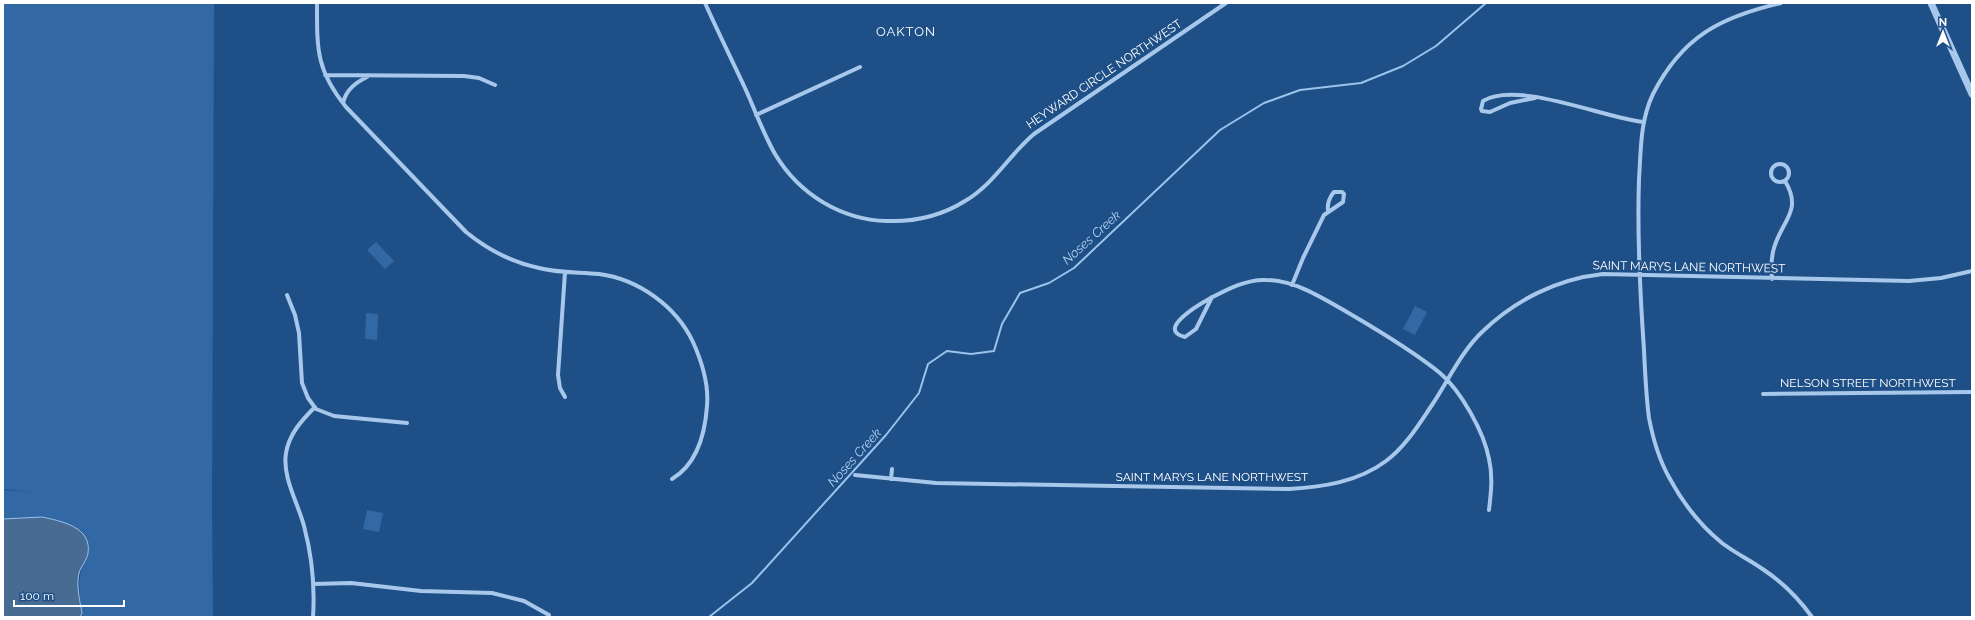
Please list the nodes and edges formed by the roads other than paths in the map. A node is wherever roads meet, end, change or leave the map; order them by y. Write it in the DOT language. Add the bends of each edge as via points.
graph roads {
  1 [pos="317,3"];
  2 [pos="705,3"];
  3 [pos="1226,3"];
  4 [pos="1781,3"];
  5 [pos="1931,3"];
  6 [pos="860,67"];
  7 [pos="325,75"];
  8 [pos="369,76"];
  9 [pos="495,85"];
  10 [pos="1972,94"];
  11 [pos="1535,98"];
  12 [pos="343,103"];
  13 [pos="756,115"];
  14 [pos="1643,122"];
  15 [pos="1785,181"];
  16 [pos="1328,210"];
  17 [pos="1972,271"];
  18 [pos="565,272"];
  19 [pos="1639,276"];
  20 [pos="1772,279"];
  21 [pos="1292,285"];
  22 [pos="287,295"];
  23 [pos="1212,297"];
  24 [pos="1448,381"];
  25 [pos="1972,392"];
  26 [pos="1763,394"];
  27 [pos="565,397"];
  28 [pos="315,407"];
  29 [pos="407,423"];
  30 [pos="892,469"];
  31 [pos="855,475"];
  32 [pos="672,479"];
  33 [pos="891,479"];
  34 [pos="1489,510"];
  35 [pos="313,584"];
  36 [pos="549,615"];
  37 [pos="313,617"];
  38 [pos="1812,617"];
  1 -- 7 [label="street" via="317,48"];
  2 -- 13 [label="street, HEYWARD CIRCLE NORTHWEST"];
  3 -- 13 [label="street, HEYWARD CIRCLE NORTHWEST" via="1034,134 980,191 953,208 922,219 868,220 826,205 788,173"];
  4 -- 14 [label="street" via="1729,18 1687,46 1661,81"];
  5 -- 10 [label="street"];
  6 -- 13 [label="street"];
  7 -- 8 [label="street"];
  7 -- 12 [label="street"];
  8 -- 9 [label="street" via="464,76 479,78"];
  8 -- 12 [label="street" via="348,91"];
  11 -- 11 [label="street" via="1510,93 1501,94 1491,96 1480,106 1482,111 1490,112 1510,103"];
  11 -- 14 [label="street"];
  12 -- 18 [label="street" via="475,239 516,262"];
  14 -- 19 [label="street" via="1638,209"];
  15 -- 15 [label="street" via="1789,169 1778,164 1771,170 1771,175 1776,182"];
  15 -- 20 [label="street" via="1793,196 1792,204 1774,247"];
  16 -- 16 [label="street" via="1343,202 1342,192 1332,194"];
  16 -- 21 [label="street"];
  17 -- 20 [label="street, SAINT MARYS LANE NORTHWEST" via="1917,280"];
  18 -- 27 [label="street" via="558,375 560,388"];
  18 -- 32 [label="street" via="600,274 640,287 670,310 691,337 705,377 706,419 693,461"];
  19 -- 20 [label="street, SAINT MARYS LANE NORTHWEST"];
  19 -- 24 [label="street, SAINT MARYS LANE NORTHWEST" via="1587,276 1560,282 1536,293 1481,332 1465,352"];
  19 -- 38 [label="street" via="1650,419 1657,449 1669,478 1687,506 1708,530 1778,580"];
  21 -- 23 [label="street" via="1273,280 1254,281"];
  21 -- 24 [label="street" via="1356,317"];
  22 -- 28 [label="street" via="296,315 302,383"];
  23 -- 23 [label="street" via="1193,308 1179,321 1176,326 1179,336 1185,337 1196,329"];
  24 -- 33 [label="street, SAINT MARYS LANE NORTHWEST" via="1414,430 1390,457 1361,475 1324,486 1289,489 965,484"];
  24 -- 34 [label="street" via="1486,446 1492,475"];
  25 -- 26 [label="street, NELSON STREET NORTHWEST"];
  28 -- 29 [label="street" via="334,416"];
  28 -- 35 [label="street" via="296,429 286,457 287,475 308,541"];
  30 -- 33 [label="street"];
  31 -- 33 [label="street, SAINT MARYS LANE NORTHWEST"];
  35 -- 36 [label="street" via="351,583 421,591 492,593 524,601"];
  35 -- 37 [label="street"];
}
